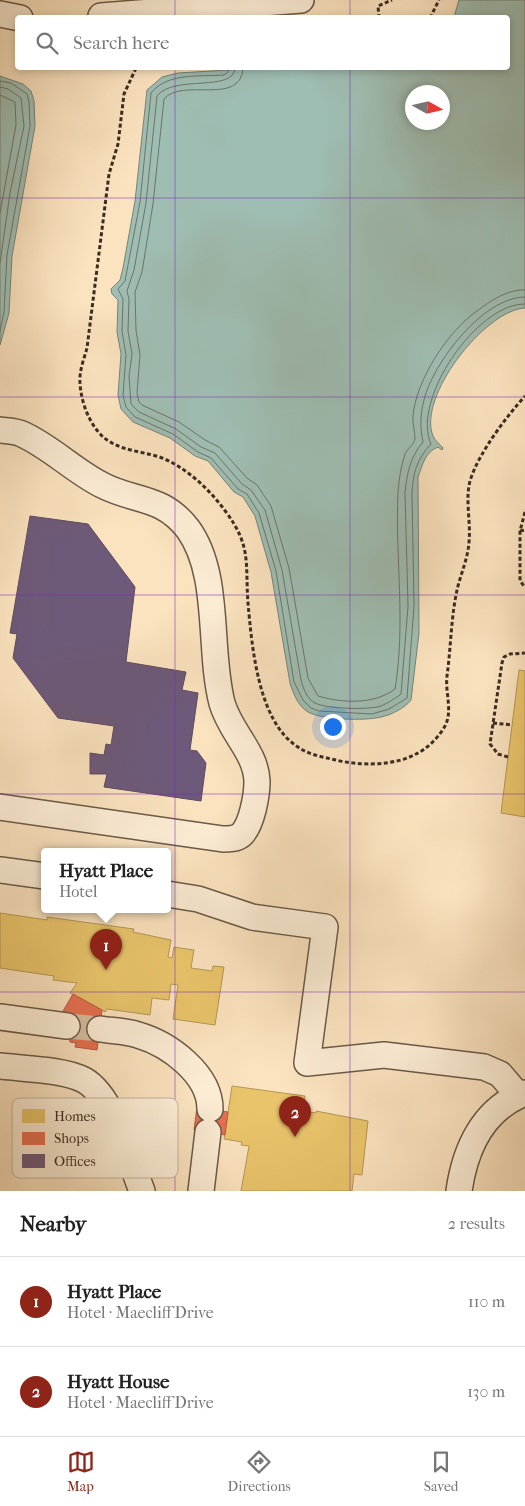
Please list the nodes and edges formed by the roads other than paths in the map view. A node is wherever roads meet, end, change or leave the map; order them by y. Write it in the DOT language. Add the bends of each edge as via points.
graph roads {
  1 [pos="301,0"];
  2 [pos="0,14"];
  3 [pos="114,15"];
  4 [pos="15,17"];
  5 [pos="11,431"];
  6 [pos="0,807"];
  7 [pos="0,870"];
  8 [pos="41,875"];
  9 [pos="171,895"];
  10 [pos="0,1018"];
  11 [pos="67,1026"];
  12 [pos="100,1029"];
  13 [pos="0,1066"];
  14 [pos="522,1094"];
  15 [pos="101,1098"];
  16 [pos="137,1178"];
  17 [pos="142,1191"];
  18 [pos="200,1191"];
  19 [pos="459,1191"];
  1 -- 3 [label="street"];
  2 -- 4 [label="street"];
  5 -- 6 [label="street" via="100,484 160,506 188,530 206,573 223,704 235,733 254,762 256,789 245,830 236,838 223,839"];
  7 -- 8 [label="street"];
  9 -- 14 [label="street" via="198,899 252,917 325,927 307,1063 384,1055 484,1067 500,1074"];
  10 -- 11 [label="street"];
  12 -- 18 [label="street" via="140,1036 168,1049 199,1078 210,1098"];
  13 -- 15 [label="street" via="67,1074 84,1080"];
  14 -- 19 [label="street" via="500,1107 474,1138 466,1156"];
  16 -- 17 [label="street"];
}
